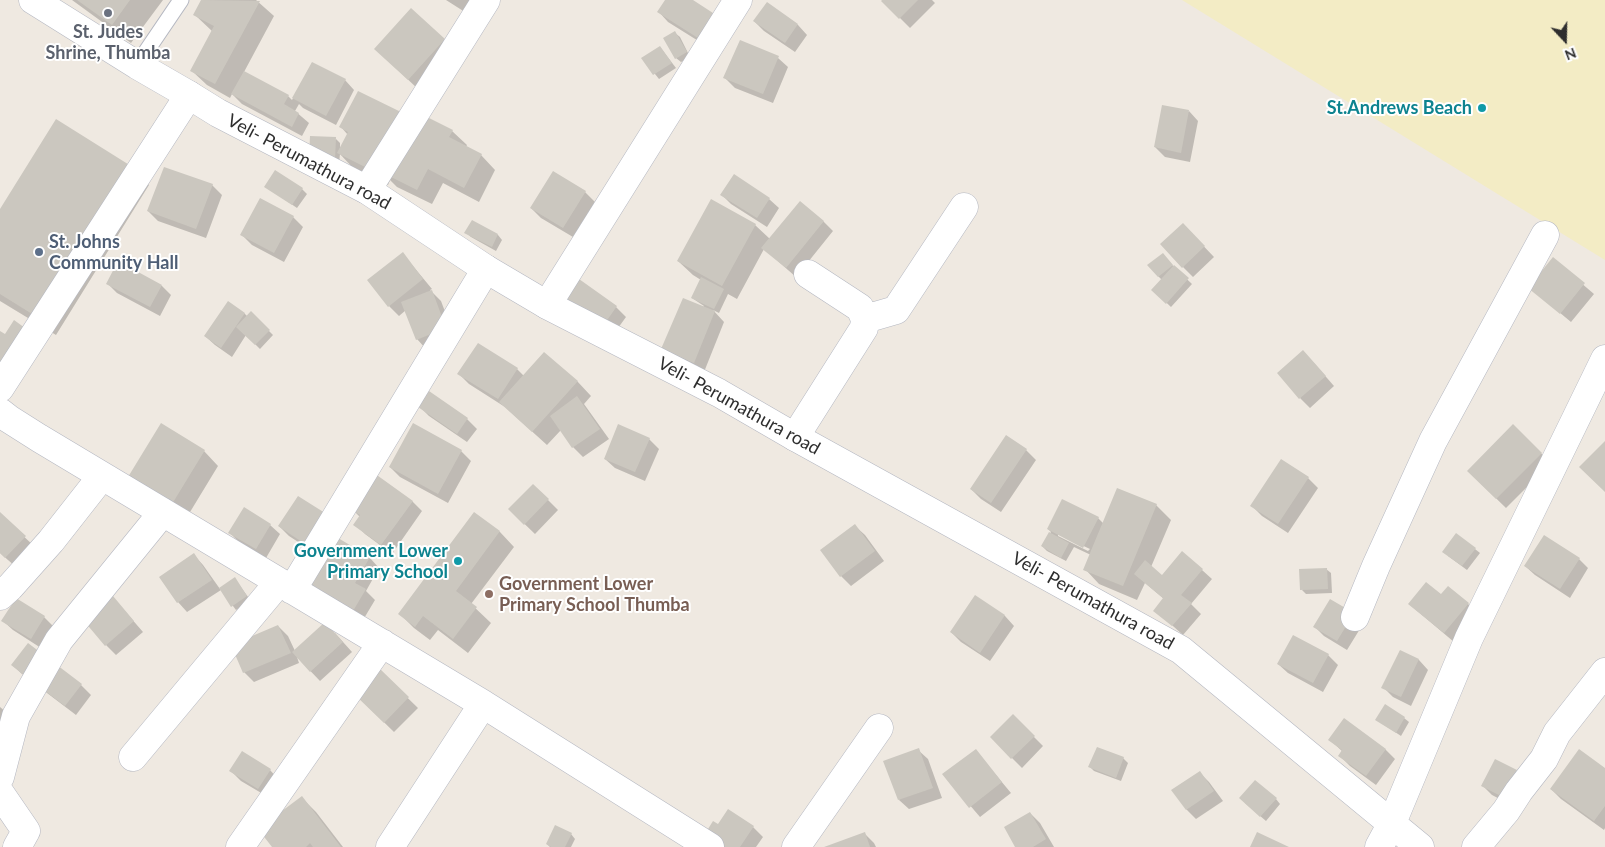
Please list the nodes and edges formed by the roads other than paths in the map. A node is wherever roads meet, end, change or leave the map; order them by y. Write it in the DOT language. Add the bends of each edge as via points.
graph roads {
  1 [pos="33,0"];
  2 [pos="181,0"];
  3 [pos="486,0"];
  4 [pos="738,0"];
  5 [pos="137,65"];
  6 [pos="189,94"];
  7 [pos="367,190"];
  8 [pos="964,207"];
  9 [pos="1545,235"];
  10 [pos="486,269"];
  11 [pos="808,274"];
  12 [pos="547,305"];
  13 [pos="865,319"];
  14 [pos="1605,359"];
  15 [pos="0,388"];
  16 [pos="0,412"];
  17 [pos="795,437"];
  18 [pos="102,476"];
  19 [pos="163,512"];
  20 [pos="285,586"];
  21 [pos="0,596"];
  22 [pos="1355,618"];
  23 [pos="382,644"];
  24 [pos="1605,672"];
  25 [pos="483,704"];
  26 [pos="879,728"];
  27 [pos="133,757"];
  28 [pos="0,777"];
  29 [pos="0,793"];
  30 [pos="1392,824"];
  31 [pos="17,847"];
  32 [pos="240,847"];
  33 [pos="390,847"];
  34 [pos="710,847"];
  35 [pos="796,847"];
  36 [pos="1379,847"];
  37 [pos="1420,847"];
  38 [pos="1476,847"];
  1 -- 5 [label="street, Veli- Perumathura road"];
  2 -- 5 [label="lane"];
  3 -- 7 [label="street"];
  4 -- 12 [label="street"];
  5 -- 6 [label="street, Veli- Perumathura road"];
  6 -- 7 [label="street, Veli- Perumathura road" via="218,113"];
  6 -- 15 [label="street"];
  7 -- 10 [label="street, Veli- Perumathura road"];
  8 -- 13 [label="street" via="896,310"];
  9 -- 22 [label="street" via="1433,442"];
  10 -- 12 [label="street, Veli- Perumathura road"];
  10 -- 20 [label="street"];
  11 -- 13 [label="street" via="860,308"];
  12 -- 17 [label="street, Veli- Perumathura road" via="719,393"];
  13 -- 17 [label="street" via="864,328"];
  14 -- 30 [label="street" via="1469,638"];
  16 -- 18 [label="street"];
  17 -- 30 [label="street, Veli- Perumathura road" via="1182,650"];
  18 -- 19 [label="street"];
  18 -- 21 [label="street" via="51,541"];
  19 -- 20 [label="street"];
  19 -- 28 [label="street" via="59,640 16,716"];
  20 -- 23 [label="street"];
  20 -- 27 [label="street"];
  23 -- 25 [label="street"];
  23 -- 32 [label="street"];
  24 -- 38 [label="street" via="1557,733 1544,759 1506,811"];
  25 -- 33 [label="street"];
  25 -- 34 [label="street"];
  26 -- 35 [label="street"];
  29 -- 31 [label="street" via="26,831"];
  30 -- 36 [label="street"];
  30 -- 37 [label="street, Veli- Perumathura road"];
}
